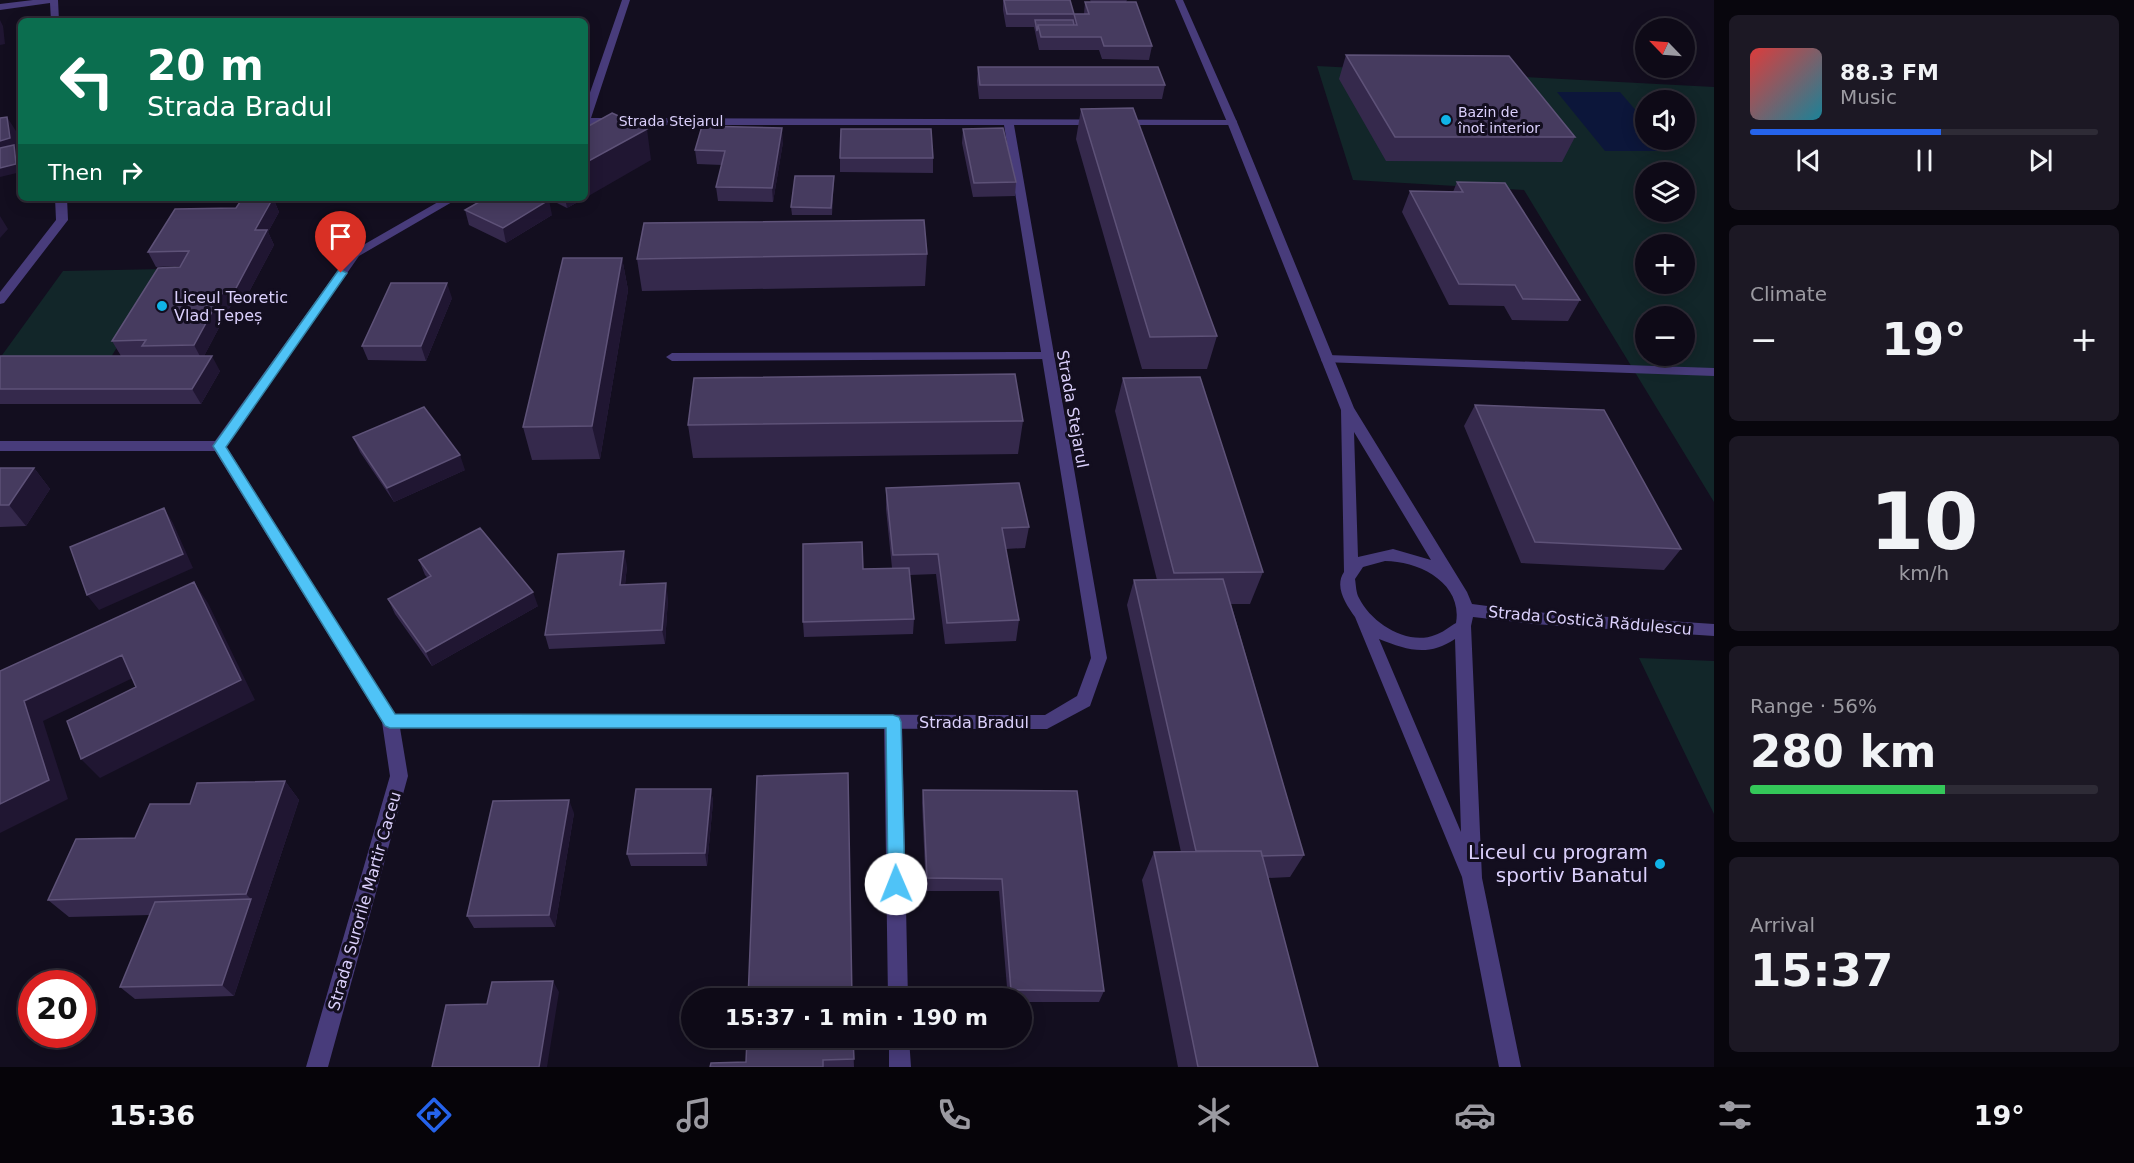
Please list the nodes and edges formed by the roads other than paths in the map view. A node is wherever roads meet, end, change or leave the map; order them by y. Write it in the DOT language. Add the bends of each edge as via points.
graph roads {
  1 [pos="53,0"];
  2 [pos="626,0"];
  3 [pos="1179,0"];
  4 [pos="0,7"];
  5 [pos="55,18"];
  6 [pos="588,115"];
  7 [pos="588,121"];
  8 [pos="1008,121"];
  9 [pos="1232,122"];
  10 [pos="62,201"];
  11 [pos="448,201"];
  12 [pos="0,300"];
  13 [pos="1047,356"];
  14 [pos="672,357"];
  15 [pos="1327,359"];
  16 [pos="1714,372"];
  17 [pos="1347,408"];
  18 [pos="0,446"];
  19 [pos="219,446"];
  20 [pos="1351,571"];
  21 [pos="1452,583"];
  22 [pos="1362,618"];
  23 [pos="1464,618"];
  24 [pos="1714,630"];
  25 [pos="1084,701"];
  26 [pos="390,721"];
  27 [pos="893,722"];
  28 [pos="1472,878"];
  29 [pos="898,988"];
  30 [pos="899,1048"];
  31 [pos="317,1067"];
  32 [pos="900,1067"];
  33 [pos="1510,1067"];
  1 -- 4 [label="street"];
  1 -- 5 [label="street"];
  2 -- 6 [label="street"];
  3 -- 9 [label="street"];
  7 -- 8 [label="street, Strada Stejarul"];
  8 -- 9 [label="street, Strada Stejarul"];
  8 -- 13 [label="street, Strada Stejarul"];
  9 -- 15 [label="street"];
  10 -- 12 [label="street" via="62,220"];
  11 -- 19 [label="street" via="355,254"];
  13 -- 14 [label="street"];
  13 -- 25 [label="street, Strada Stejarul" via="1099,658"];
  15 -- 16 [label="street"];
  15 -- 17 [label="street"];
  17 -- 20 [label="street"];
  17 -- 21 [label="street"];
  18 -- 19 [label="street"];
  19 -- 26 [label="street, Strada Surorile Martir Caceu"];
  20 -- 21 [label="street" via="1367,559 1390,555 1430,566"];
  20 -- 22 [label="street" via="1347,594"];
  21 -- 23 [label="street" via="1461,596"];
  22 -- 23 [label="street" via="1388,636 1418,644 1446,640"];
  22 -- 28 [label="street"];
  23 -- 24 [label="street, Strada Costică Rădulescu" via="1534,618"];
  23 -- 28 [label="street"];
  25 -- 27 [label="street, Strada Bradul" via="1047,722"];
  26 -- 27 [label="street, Strada Bradul"];
  26 -- 31 [label="street, Strada Surorile Martir Caceu" via="399,776"];
  27 -- 29 [label="street"];
  28 -- 33 [label="street"];
  30 -- 32 [label="street"];
}
